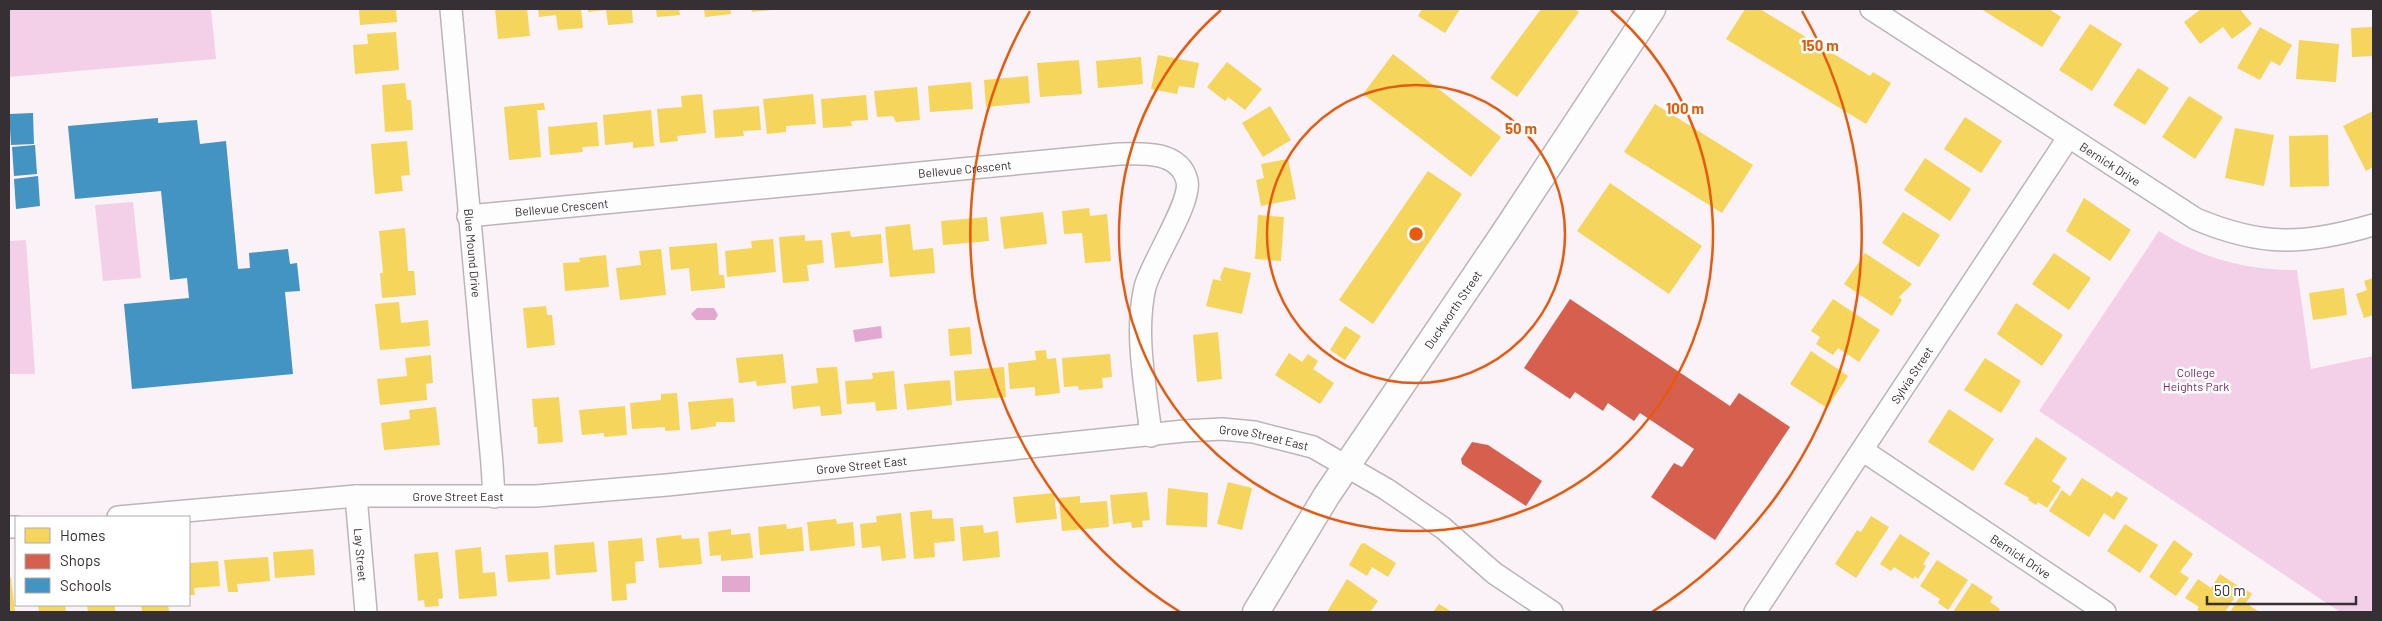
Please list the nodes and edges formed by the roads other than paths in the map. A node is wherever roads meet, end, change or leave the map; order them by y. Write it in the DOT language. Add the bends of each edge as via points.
graph roads {
  1 [pos="450,9"];
  2 [pos="1652,9"];
  3 [pos="1871,9"];
  4 [pos="2068,138"];
  5 [pos="468,216"];
  6 [pos="2373,225"];
  7 [pos="1151,436"];
  8 [pos="1862,450"];
  9 [pos="1347,466"];
  10 [pos="356,496"];
  11 [pos="494,497"];
  12 [pos="129,516"];
  13 [pos="366,612"];
  14 [pos="1256,612"];
  15 [pos="1552,612"];
  16 [pos="1754,612"];
  17 [pos="2106,612"];
  1 -- 5 [label="street, Blue Mound Drive"];
  2 -- 9 [label="main road, Duckworth Street"];
  3 -- 4 [label="street, Bernick Drive"];
  4 -- 6 [label="street, Bernick Drive" via="2196,219 2244,236 2292,241 2328,237"];
  4 -- 8 [label="street, Sylvia Street"];
  5 -- 7 [label="street, Bellevue Crescent" via="1109,155 1157,155 1172,160 1187,183 1179,214 1154,262 1142,310 1140,335"];
  5 -- 11 [label="street, Blue Mound Drive"];
  7 -- 9 [label="street, Grove Street East" via="1203,430 1254,432 1313,446"];
  7 -- 11 [label="street, Grove Street East" via="657,486"];
  8 -- 16 [label="street, Sylvia Street"];
  8 -- 17 [label="street, Bernick Drive"];
  9 -- 14 [label="main road, Duckworth Street"];
  9 -- 15 [label="street, Grove Street East" via="1443,528 1494,573"];
  10 -- 11 [label="street, Grove Street East"];
  10 -- 12 [label="street, Grove Street East"];
  10 -- 13 [label="street, Lay Street"];
}
